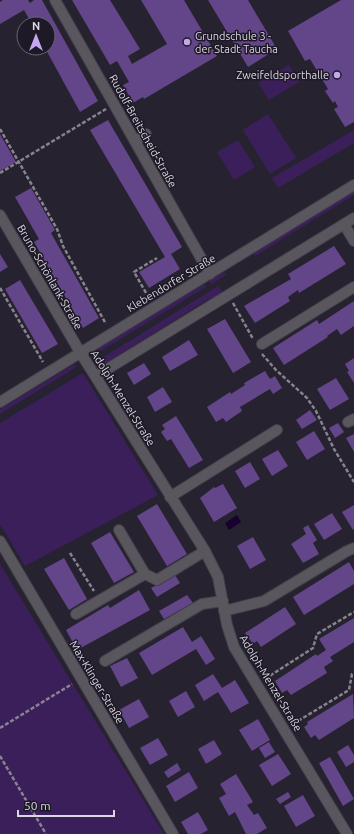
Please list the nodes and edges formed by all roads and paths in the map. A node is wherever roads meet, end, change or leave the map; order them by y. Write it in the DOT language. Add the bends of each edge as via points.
graph roads {
  1 [pos="55,0"];
  2 [pos="110,107"];
  3 [pos="0,128"];
  4 [pos="146,134"];
  5 [pos="135,141"];
  6 [pos="19,162"];
  7 [pos="0,173"];
  8 [pos="354,185"];
  9 [pos="0,215"];
  10 [pos="354,218"];
  11 [pos="344,224"];
  12 [pos="354,241"];
  13 [pos="157,258"];
  14 [pos="210,274"];
  15 [pos="354,287"];
  16 [pos="0,288"];
  17 [pos="229,295"];
  18 [pos="149,298"];
  19 [pos="106,325"];
  20 [pos="259,346"];
  21 [pos="80,352"];
  22 [pos="43,362"];
  23 [pos="96,376"];
  24 [pos="0,402"];
  25 [pos="277,430"];
  26 [pos="354,482"];
  27 [pos="170,497"];
  28 [pos="119,530"];
  29 [pos="0,541"];
  30 [pos="354,548"];
  31 [pos="205,551"];
  32 [pos="70,553"];
  33 [pos="145,574"];
  34 [pos="99,600"];
  35 [pos="223,606"];
  36 [pos="354,612"];
  37 [pos="76,614"];
  38 [pos="105,661"];
  39 [pos="354,673"];
  40 [pos="81,679"];
  41 [pos="256,685"];
  42 [pos="0,728"];
  43 [pos="284,730"];
  44 [pos="0,756"];
  45 [pos="46,834"];
  46 [pos="173,834"];
  47 [pos="347,834"];
  1 -- 5 [label="street, Rudolf-Breitscheid-Straße"];
  2 -- 6 [label="path"];
  3 -- 6 [label="path"];
  4 -- 5 [label="street"];
  5 -- 14 [label="street, Rudolf-Breitscheid-Straße"];
  6 -- 7 [label="path"];
  6 -- 19 [label="path"];
  8 -- 14 [label="street, Klebendorfer Straße"];
  9 -- 21 [label="street, Bruno-Schönlank-Straße"];
  10 -- 11 [label="street"];
  11 -- 12 [label="street"];
  11 -- 17 [label="street"];
  13 -- 18 [label="path" via="134,272"];
  14 -- 21 [label="street, Klebendorfer Straße"];
  15 -- 20 [label="street"];
  16 -- 22 [label="path"];
  17 -- 20 [label="path"];
  17 -- 23 [label="street"];
  20 -- 26 [label="path" via="276,370 307,398"];
  21 -- 23 [label="street, Adolph-Menzel-Straße"];
  21 -- 24 [label="street, Klebendorfer Straße"];
  23 -- 27 [label="street, Adolph-Menzel-Straße"];
  25 -- 27 [label="street"];
  27 -- 31 [label="street, Adolph-Menzel-Straße"];
  28 -- 33 [label="street"];
  29 -- 40 [label="street, Max-Klinger-Straße"];
  30 -- 35 [label="street" via="264,601"];
  31 -- 33 [label="street" via="157,580"];
  31 -- 35 [label="street, Adolph-Menzel-Straße" via="218,577"];
  32 -- 34 [label="path"];
  33 -- 34 [label="street"];
  34 -- 37 [label="street"];
  35 -- 38 [label="street" via="202,604"];
  35 -- 41 [label="street, Adolph-Menzel-Straße" via="234,647"];
  36 -- 41 [label="path" via="316,634 313,648"];
  39 -- 43 [label="path" via="349,690"];
  40 -- 42 [label="path"];
  40 -- 46 [label="street, Max-Klinger-Straße"];
  41 -- 43 [label="street, Adolph-Menzel-Straße"];
  43 -- 47 [label="street, Adolph-Menzel-Straße"];
  44 -- 45 [label="path"];
}
